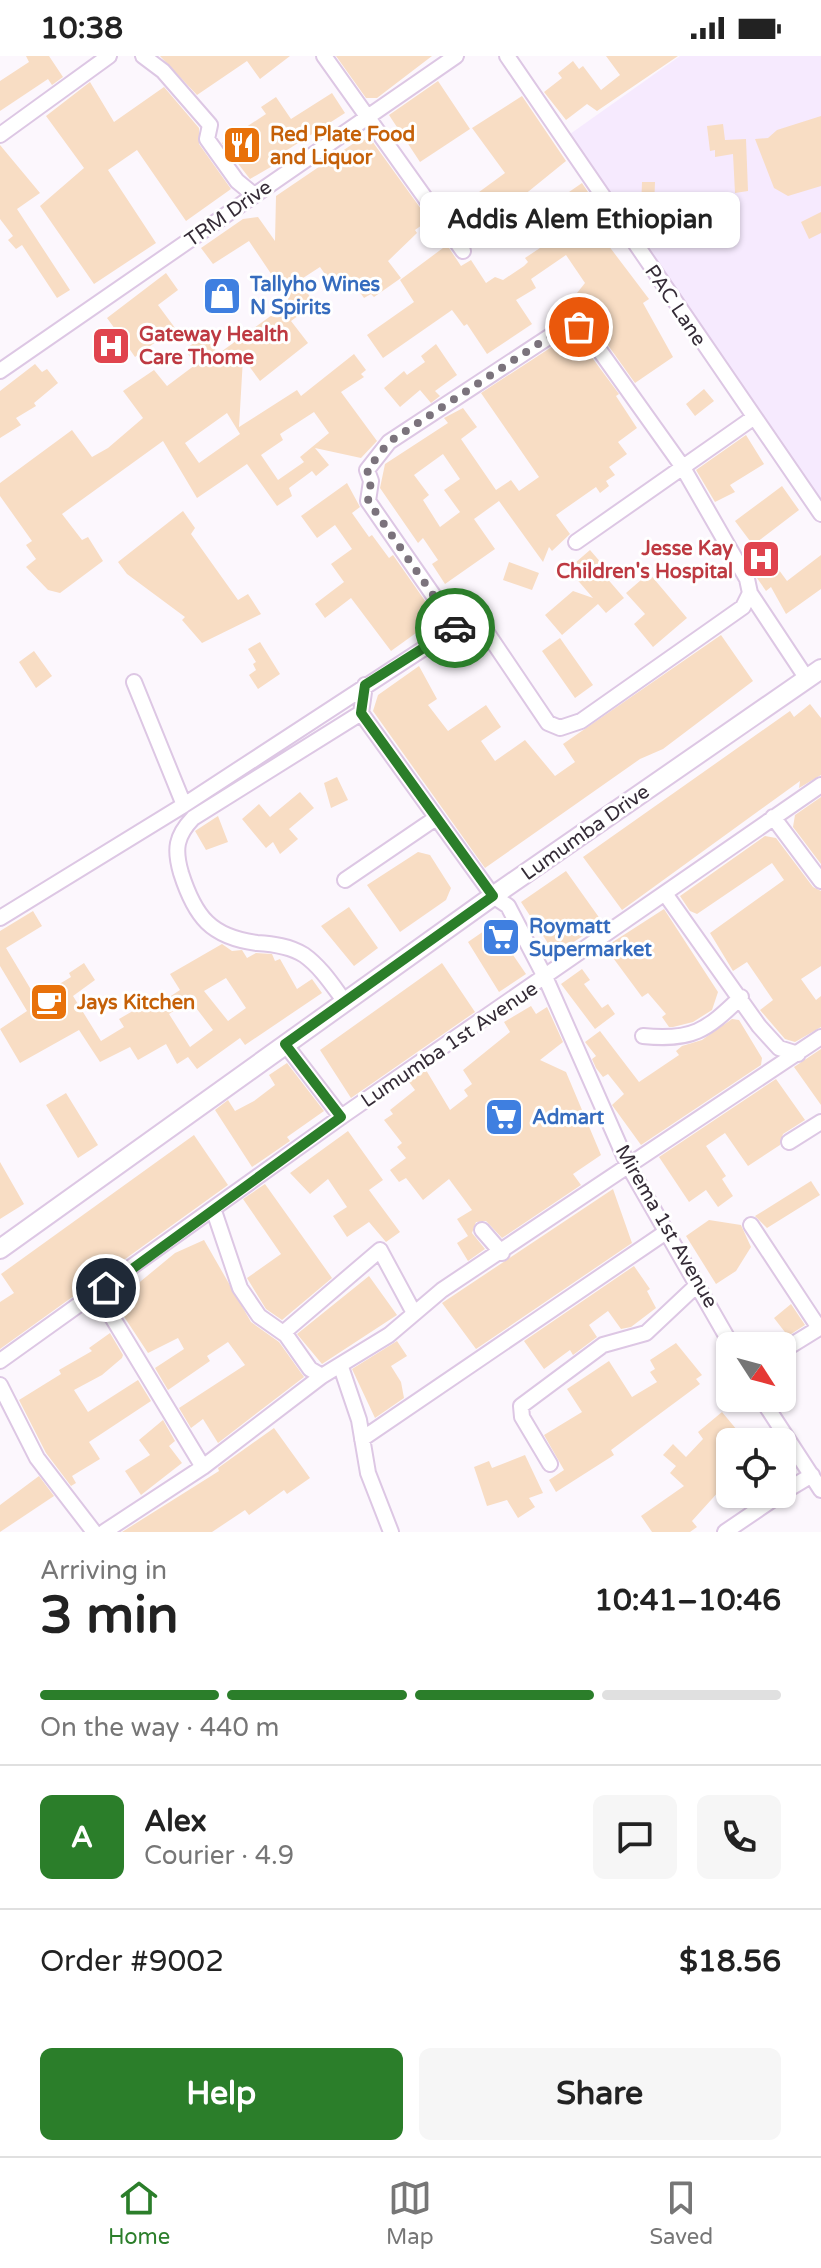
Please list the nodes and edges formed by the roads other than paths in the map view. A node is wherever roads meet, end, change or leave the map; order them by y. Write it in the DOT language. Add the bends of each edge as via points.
graph roads {
  1 [pos="109,56"];
  2 [pos="143,56"];
  3 [pos="324,56"];
  4 [pos="456,56"];
  5 [pos="507,56"];
  6 [pos="367,116"];
  7 [pos="0,135"];
  8 [pos="254,195"];
  9 [pos="463,251"];
  10 [pos="0,371"];
  11 [pos="753,418"];
  12 [pos="682,466"];
  13 [pos="821,514"];
  14 [pos="576,542"];
  15 [pos="750,593"];
  16 [pos="475,615"];
  17 [pos="814,674"];
  18 [pos="134,682"];
  19 [pos="365,685"];
  20 [pos="361,713"];
  21 [pos="821,785"];
  22 [pos="184,805"];
  23 [pos="773,817"];
  24 [pos="436,818"];
  25 [pos="345,880"];
  26 [pos="821,881"];
  27 [pos="666,895"];
  28 [pos="493,896"];
  29 [pos="0,918"];
  30 [pos="546,979"];
  31 [pos="741,997"];
  32 [pos="345,1002"];
  33 [pos="643,1036"];
  34 [pos="821,1037"];
  35 [pos="285,1044"];
  36 [pos="798,1054"];
  37 [pos="341,1117"];
  38 [pos="821,1122"];
  39 [pos="789,1142"];
  40 [pos="628,1165"];
  41 [pos="214,1211"];
  42 [pos="751,1225"];
  43 [pos="482,1230"];
  44 [pos="666,1232"];
  45 [pos="0,1249"];
  46 [pos="502,1253"];
  47 [pos="697,1285"];
  48 [pos="106,1288"];
  49 [pos="414,1313"];
  50 [pos="820,1327"];
  51 [pos="724,1332"];
  52 [pos="283,1333"];
  53 [pos="796,1342"];
  54 [pos="0,1361"];
  55 [pos="341,1367"];
  56 [pos="322,1376"];
  57 [pos="0,1385"];
  58 [pos="770,1412"];
  59 [pos="362,1439"];
  60 [pos="550,1464"];
  61 [pos="203,1467"];
  62 [pos="812,1475"];
  63 [pos="796,1485"];
  64 [pos="821,1490"];
  65 [pos="760,1508"];
  66 [pos="94,1532"];
  67 [pos="104,1532"];
  68 [pos="391,1532"];
  69 [pos="725,1532"];
  1 -- 7 [label="street"];
  2 -- 8 [label="street" via="210,125 207,139 237,181"];
  3 -- 6 [label="street"];
  4 -- 6 [label="street, TRM Drive"];
  5 -- 11 [label="street, PAC Lane"];
  6 -- 8 [label="street, TRM Drive"];
  6 -- 9 [label="street"];
  8 -- 10 [label="street, TRM Drive"];
  11 -- 12 [label="street"];
  11 -- 13 [label="street, PAC Lane"];
  12 -- 14 [label="street"];
  12 -- 15 [label="street"];
  12 -- 16 [label="street" via="579,327 564,327 389,442 361,471 371,481 368,501 438,602"];
  15 -- 16 [label="street" via="743,607 581,721 560,728 548,723"];
  15 -- 17 [label="street"];
  16 -- 19 [label="street"];
  17 -- 28 [label="street, Lumumba Drive"];
  18 -- 22 [label="street"];
  19 -- 20 [label="street"];
  19 -- 22 [label="street"];
  20 -- 24 [label="street, Mirema 1st Avenue"];
  20 -- 32 [label="street" via="193,818 176,846 185,886 206,925 220,935 303,954"];
  21 -- 23 [label="street, Lumumba 1st Avenue"];
  22 -- 29 [label="street"];
  23 -- 26 [label="street"];
  23 -- 27 [label="street, Lumumba 1st Avenue"];
  24 -- 25 [label="street"];
  24 -- 28 [label="street, Mirema 1st Avenue"];
  27 -- 30 [label="street, Lumumba 1st Avenue"];
  27 -- 31 [label="street"];
  28 -- 30 [label="street, Mirema 1st Avenue" via="508,906"];
  28 -- 32 [label="street, Lumumba Drive"];
  30 -- 37 [label="street, Lumumba 1st Avenue"];
  30 -- 40 [label="street, Mirema 1st Avenue"];
  31 -- 33 [label="street" via="696,1034"];
  31 -- 36 [label="street" via="779,1048"];
  32 -- 35 [label="street, Lumumba Drive"];
  34 -- 36 [label="street"];
  35 -- 37 [label="street"];
  35 -- 45 [label="street, Lumumba Drive"];
  36 -- 40 [label="street"];
  37 -- 41 [label="street, Lumumba 1st Avenue"];
  38 -- 39 [label="street"];
  40 -- 44 [label="street, Mirema 1st Avenue"];
  40 -- 46 [label="street"];
  41 -- 48 [label="street, Lumumba 1st Avenue"];
  41 -- 52 [label="street" via="240,1288 259,1316"];
  42 -- 50 [label="street"];
  43 -- 46 [label="street"];
  44 -- 47 [label="street, Mirema 1st Avenue"];
  44 -- 59 [label="street"];
  46 -- 49 [label="street"];
  47 -- 51 [label="street, Mirema 1st Avenue"];
  47 -- 60 [label="street" via="646,1333 603,1345 521,1406 522,1417"];
  48 -- 54 [label="street, Lumumba 1st Avenue"];
  48 -- 61 [label="street" via="109,1312"];
  49 -- 52 [label="street" via="380,1250"];
  49 -- 55 [label="street"];
  50 -- 53 [label="street"];
  52 -- 56 [label="street" via="310,1369"];
  55 -- 56 [label="street"];
  55 -- 59 [label="street"];
  56 -- 61 [label="street"];
  57 -- 66 [label="street" via="37,1458"];
  58 -- 62 [label="street"];
  59 -- 68 [label="street" via="368,1473"];
  61 -- 67 [label="street"];
  62 -- 63 [label="street"];
  62 -- 64 [label="street"];
  65 -- 69 [label="street"];
}
